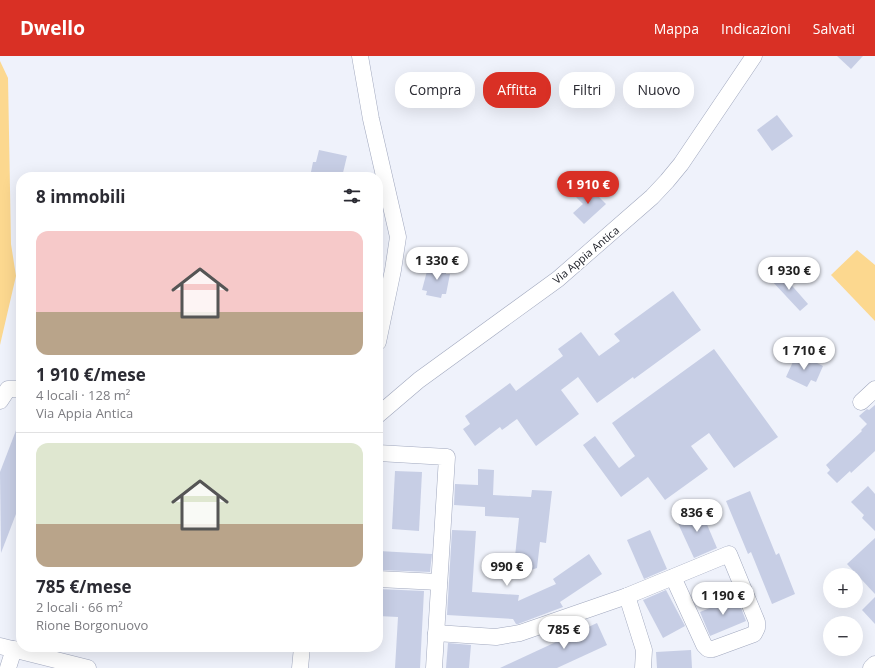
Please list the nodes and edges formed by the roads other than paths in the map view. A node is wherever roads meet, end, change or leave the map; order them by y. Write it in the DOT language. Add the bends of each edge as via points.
graph roads {
  1 [pos="360,56"];
  2 [pos="754,56"];
  3 [pos="383,318"];
  4 [pos="16,389"];
  5 [pos="875,389"];
  6 [pos="0,401"];
  7 [pos="861,402"];
  8 [pos="383,411"];
  9 [pos="383,453"];
  10 [pos="673,577"];
  11 [pos="383,579"];
  12 [pos="440,582"];
  13 [pos="627,596"];
  14 [pos="436,633"];
  15 [pos="7,648"];
  16 [pos="23,652"];
  17 [pos="302,652"];
  18 [pos="875,664"];
  19 [pos="8,668"];
  20 [pos="88,668"];
  21 [pos="300,668"];
  22 [pos="434,668"];
  23 [pos="643,668"];
  24 [pos="871,668"];
  1 -- 3 [label="street" via="371,119 398,237"];
  2 -- 8 [label="street, Via Appia Antica" via="681,164 652,197 558,279 431,370"];
  4 -- 6 [label="street" via="8,389"];
  5 -- 7 [label="street"];
  9 -- 12 [label="street" via="447,457"];
  10 -- 10 [label="street" via="728,554 757,622 754,634 708,649"];
  10 -- 13 [label="street"];
  11 -- 12 [label="street"];
  12 -- 14 [label="street"];
  13 -- 14 [label="street" via="520,633 496,637"];
  13 -- 23 [label="street" via="644,650"];
  14 -- 22 [label="street"];
  15 -- 19 [label="street"];
  16 -- 20 [label="street"];
  17 -- 21 [label="street"];
  18 -- 24 [label="street"];
}
